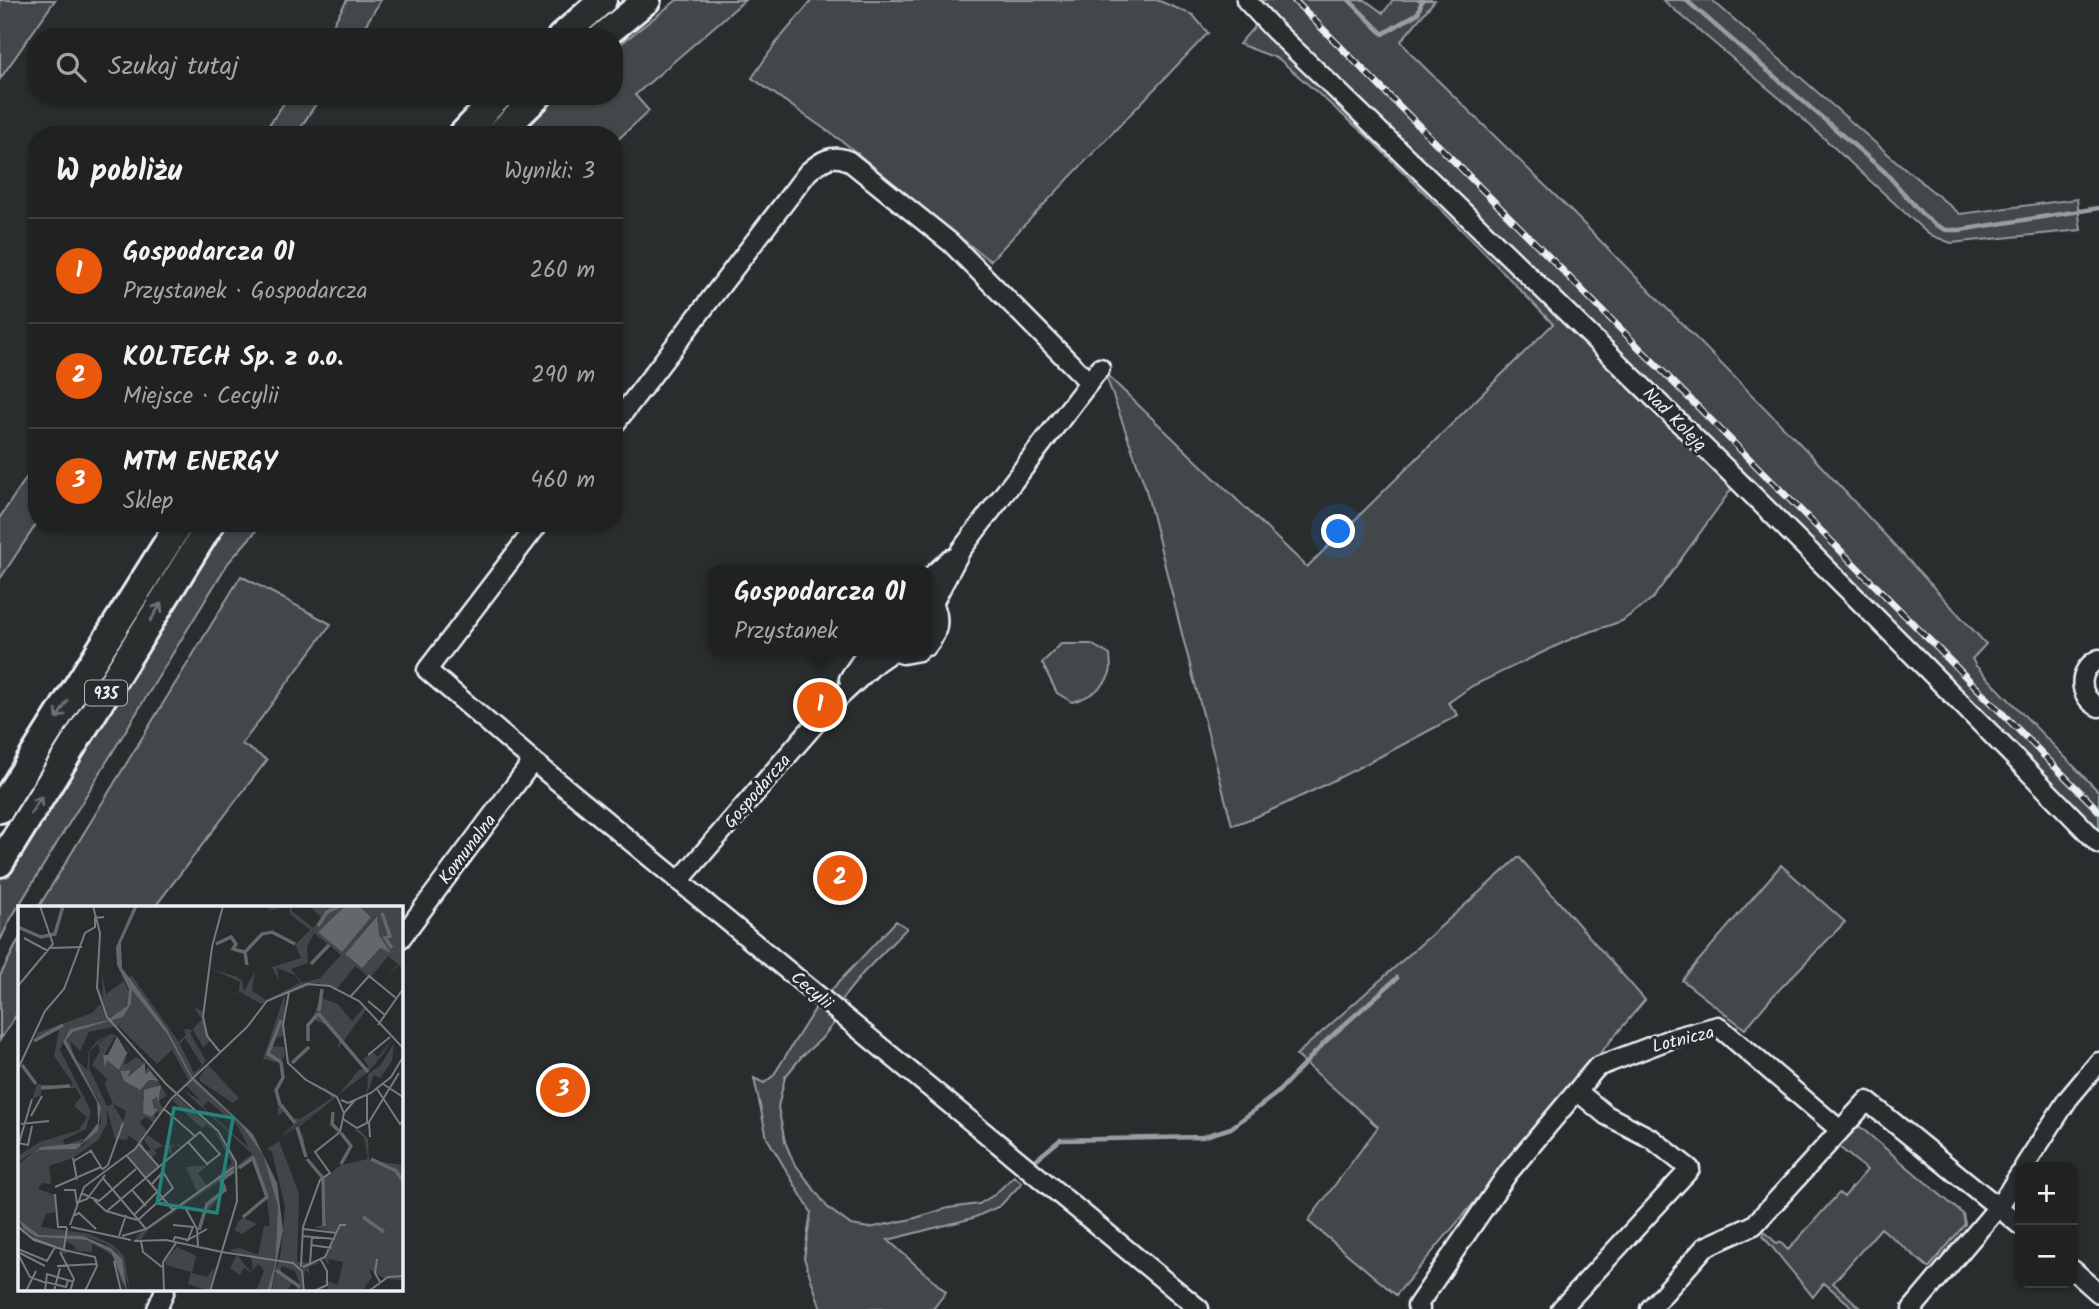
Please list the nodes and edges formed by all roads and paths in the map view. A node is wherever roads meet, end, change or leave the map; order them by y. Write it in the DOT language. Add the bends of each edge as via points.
graph roads {
  1 [pos="603,0"];
  2 [pos="647,0"];
  3 [pos="1246,0"];
  4 [pos="571,28"];
  5 [pos="614,28"];
  6 [pos="490,105"];
  7 [pos="529,105"];
  8 [pos="471,126"];
  9 [pos="507,126"];
  10 [pos="623,413"];
  11 [pos="174,532"];
  12 [pos="205,532"];
  13 [pos="532,532"];
  14 [pos="961,550"];
  15 [pos="932,576"];
  16 [pos="932,596"];
  17 [pos="932,603"];
  18 [pos="932,639"];
  19 [pos="865,656"];
  20 [pos="885,656"];
  21 [pos="2099,659"];
  22 [pos="834,702"];
  23 [pos="2099,707"];
  24 [pos="533,761"];
  25 [pos="0,809"];
  26 [pos="2099,844"];
  27 [pos="0,863"];
  28 [pos="680,880"];
  29 [pos="402,936"];
  30 [pos="2099,1062"];
  31 [pos="1577,1091"];
  32 [pos="1840,1130"];
  33 [pos="2027,1162"];
  34 [pos="2015,1182"];
  35 [pos="1999,1206"];
  36 [pos="2015,1220"];
  37 [pos="2078,1274"];
  38 [pos="164,1292"];
  39 [pos="2099,1293"];
  40 [pos="1418,1308"];
  41 [pos="157,1309"];
  42 [pos="1199,1309"];
  43 [pos="1561,1309"];
  44 [pos="1650,1309"];
  45 [pos="1912,1309"];
  1 -- 4 [label="main road"];
  2 -- 5 [label="main road"];
  3 -- 26 [label="street, Nad Koleją" via="1516,261"];
  6 -- 8 [label="main road"];
  7 -- 9 [label="main road"];
  10 -- 14 [label="street" via="808,172 835,157 849,161 951,243 1094,375"];
  11 -- 25 [label="main road, 935, one-way"];
  27 -- 12 [label="main road, 935, one-way"];
  13 -- 24 [label="street, Cecylii" via="427,670"];
  14 -- 15 [label="street"];
  14 -- 16 [label="street"];
  17 -- 18 [label="street" via="937,628"];
  19 -- 22 [label="street, Gospodarcza"];
  20 -- 22 [label="street, Gospodarcza"];
  21 -- 23 [label="street" via="2088,667 2082,681 2086,697"];
  22 -- 28 [label="street, Gospodarcza"];
  24 -- 28 [label="street, Cecylii"];
  24 -- 29 [label="street, Komunalna"];
  28 -- 42 [label="street, Cecylii"];
  30 -- 33 [label="street" via="2068,1099"];
  31 -- 32 [label="street, Lotnicza" via="1597,1067 1673,1038 1718,1027"];
  31 -- 40 [label="street, Lotnicza" via="1508,1173"];
  31 -- 43 [label="street" via="1606,1115 1652,1139 1690,1168"];
  32 -- 35 [label="street" via="1867,1101"];
  32 -- 44 [label="street" via="1754,1225 1705,1247"];
  34 -- 35 [label="street"];
  35 -- 36 [label="street"];
  35 -- 45 [label="street"];
  37 -- 39 [label="street"];
  38 -- 41 [label="street"];
}
